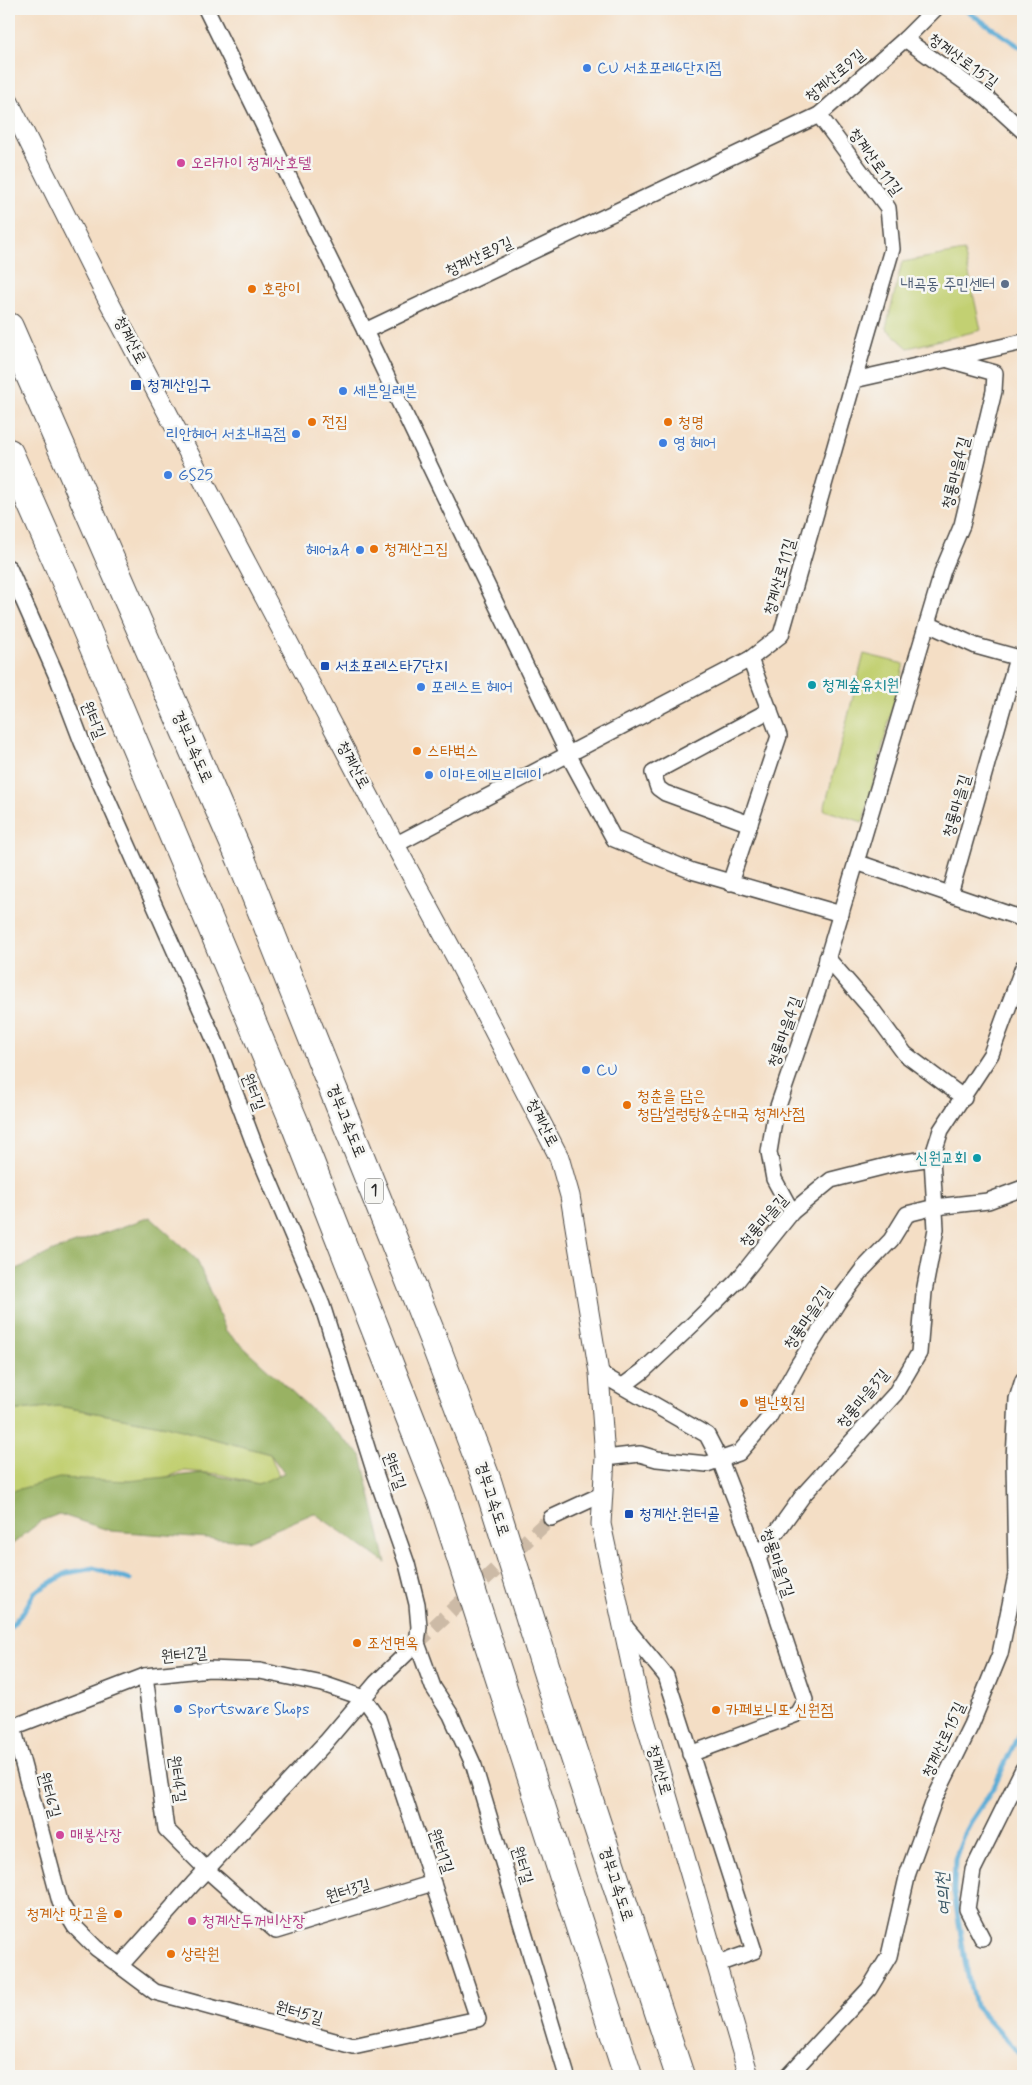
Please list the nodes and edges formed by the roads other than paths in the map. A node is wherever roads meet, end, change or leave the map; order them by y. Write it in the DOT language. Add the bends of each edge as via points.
graph roads {
  1 [pos="206,9"];
  2 [pos="935,9"];
  3 [pos="909,35"];
  4 [pos="9,102"];
  5 [pos="819,114"];
  6 [pos="1023,131"];
  7 [pos="9,327"];
  8 [pos="365,331"];
  9 [pos="1023,342"];
  10 [pos="949,360"];
  11 [pos="854,380"];
  12 [pos="9,453"];
  13 [pos="9,568"];
  14 [pos="928,624"];
  15 [pos="750,659"];
  16 [pos="1020,659"];
  17 [pos="770,710"];
  18 [pos="568,754"];
  19 [pos="750,824"];
  20 [pos="395,845"];
  21 [pos="856,862"];
  22 [pos="730,883"];
  23 [pos="950,894"];
  24 [pos="841,914"];
  25 [pos="1023,919"];
  26 [pos="827,958"];
  27 [pos="1023,967"];
  28 [pos="964,1098"];
  29 [pos="932,1158"];
  30 [pos="1023,1188"];
  31 [pos="936,1207"];
  32 [pos="792,1212"];
  33 [pos="599,1372"];
  34 [pos="1023,1380"];
  35 [pos="623,1386"];
  36 [pos="605,1458"];
  37 [pos="720,1460"];
  38 [pos="603,1494"];
  39 [pos="551,1518"];
  40 [pos="758,1558"];
  41 [pos="624,1624"];
  42 [pos="417,1643"];
  43 [pos="145,1676"];
  44 [pos="364,1698"];
  45 [pos="13,1728"];
  46 [pos="690,1754"];
  47 [pos="1023,1769"];
  48 [pos="207,1870"];
  49 [pos="433,1883"];
  50 [pos="982,1938"];
  51 [pos="121,1965"];
  52 [pos="715,1965"];
  53 [pos="478,2019"];
  54 [pos="567,2076"];
  55 [pos="628,2076"];
  56 [pos="680,2076"];
  57 [pos="749,2076"];
  58 [pos="788,2076"];
  1 -- 8 [label="street"];
  2 -- 3 [label="street, 청계산로9길"];
  3 -- 5 [label="street, 청계산로9길"];
  3 -- 6 [label="street, 청계산로15길"];
  4 -- 20 [label="street, 청계산로" via="106,296"];
  5 -- 8 [label="street, 청계산로9길"];
  5 -- 11 [label="street, 청계산로11길" via="888,208 892,249"];
  7 -- 56 [label="highway, 경부고속도로 / 1" via="241,859 432,1336 487,1481"];
  8 -- 18 [label="street"];
  9 -- 10 [label="street"];
  10 -- 11 [label="street"];
  10 -- 14 [label="street, 청룡마을4길" via="995,373 994,391 962,525 943,570"];
  11 -- 15 [label="street, 청계산로11길" via="781,636"];
  12 -- 55 [label="highway" via="292,1115 438,1490"];
  13 -- 42 [label="street, 원터길" via="82,742 218,1048 258,1154 322,1305 407,1564 417,1604"];
  14 -- 16 [label="street" via="976,646"];
  14 -- 21 [label="street, 청룡마을4길"];
  15 -- 17 [label="street"];
  15 -- 18 [label="street, 청계산로11길"];
  16 -- 23 [label="street, 청룡마을길"];
  17 -- 19 [label="street" via="779,736"];
  17 -- 19 [label="street" via="653,773 658,788 665,793"];
  18 -- 20 [label="street, 청계산로11길"];
  18 -- 22 [label="street" via="614,839 692,872"];
  19 -- 22 [label="street"];
  20 -- 33 [label="street, 청계산로" via="460,962 559,1157 570,1196"];
  21 -- 23 [label="street"];
  21 -- 24 [label="street, 청룡마을4길"];
  22 -- 24 [label="street"];
  23 -- 25 [label="street"];
  24 -- 26 [label="street, 청룡마을4길"];
  26 -- 28 [label="street" via="905,1054"];
  26 -- 32 [label="street, 청룡마을4길" via="775,1114 769,1152 774,1179"];
  27 -- 28 [label="street" via="991,1054"];
  28 -- 29 [label="street" via="941,1130"];
  29 -- 31 [label="street, 청룡마을3길"];
  29 -- 32 [label="street, 청룡마을길" via="831,1180"];
  30 -- 31 [label="street" via="988,1201"];
  31 -- 37 [label="street, 청룡마을2길" via="907,1214 891,1240 838,1302 768,1419 739,1454"];
  31 -- 40 [label="street, 청룡마을3길" via="936,1229 924,1292 919,1353 895,1394 804,1494"];
  32 -- 35 [label="street, 청룡마을길" via="737,1281 643,1371"];
  33 -- 35 [label="street, 청룡마을1길"];
  33 -- 36 [label="street, 청계산로"];
  34 -- 58 [label="street, 청계산로15길" via="1017,1399 1014,1459 1016,1575 1000,1654 971,1725 935,1798 908,1873 889,1956 869,1989"];
  35 -- 37 [label="street, 청룡마을1길" via="707,1435"];
  36 -- 37 [label="street" via="640,1454 707,1464"];
  36 -- 38 [label="street, 청계산로"];
  37 -- 40 [label="street, 청룡마을1길"];
  38 -- 39 [label="street"];
  38 -- 41 [label="street, 청계산로" via="601,1524"];
  40 -- 46 [label="street, 청룡마을1길" via="805,1700 797,1714"];
  41 -- 46 [label="street" via="666,1676"];
  41 -- 52 [label="street, 청계산로" via="638,1696"];
  42 -- 44 [label="street"];
  42 -- 54 [label="street, 원터길" via="433,1687 451,1715 474,1766"];
  43 -- 44 [label="street, 원터2길" via="209,1669 260,1671 323,1684"];
  43 -- 45 [label="street, 원터2길"];
  43 -- 48 [label="street, 원터4길" via="166,1829"];
  44 -- 48 [label="street"];
  44 -- 49 [label="street, 원터1길" via="378,1718"];
  45 -- 51 [label="street, 원터6길" via="60,1902 75,1928"];
  46 -- 52 [label="street" via="754,1951"];
  47 -- 50 [label="street" via="973,1870 967,1909"];
  48 -- 49 [label="street, 원터3길" via="276,1932"];
  48 -- 51 [label="street"];
  49 -- 53 [label="street, 원터1길"];
  51 -- 53 [label="street, 원터5길" via="155,1992 353,2046"];
  52 -- 57 [label="street, 청계산로"];
}
